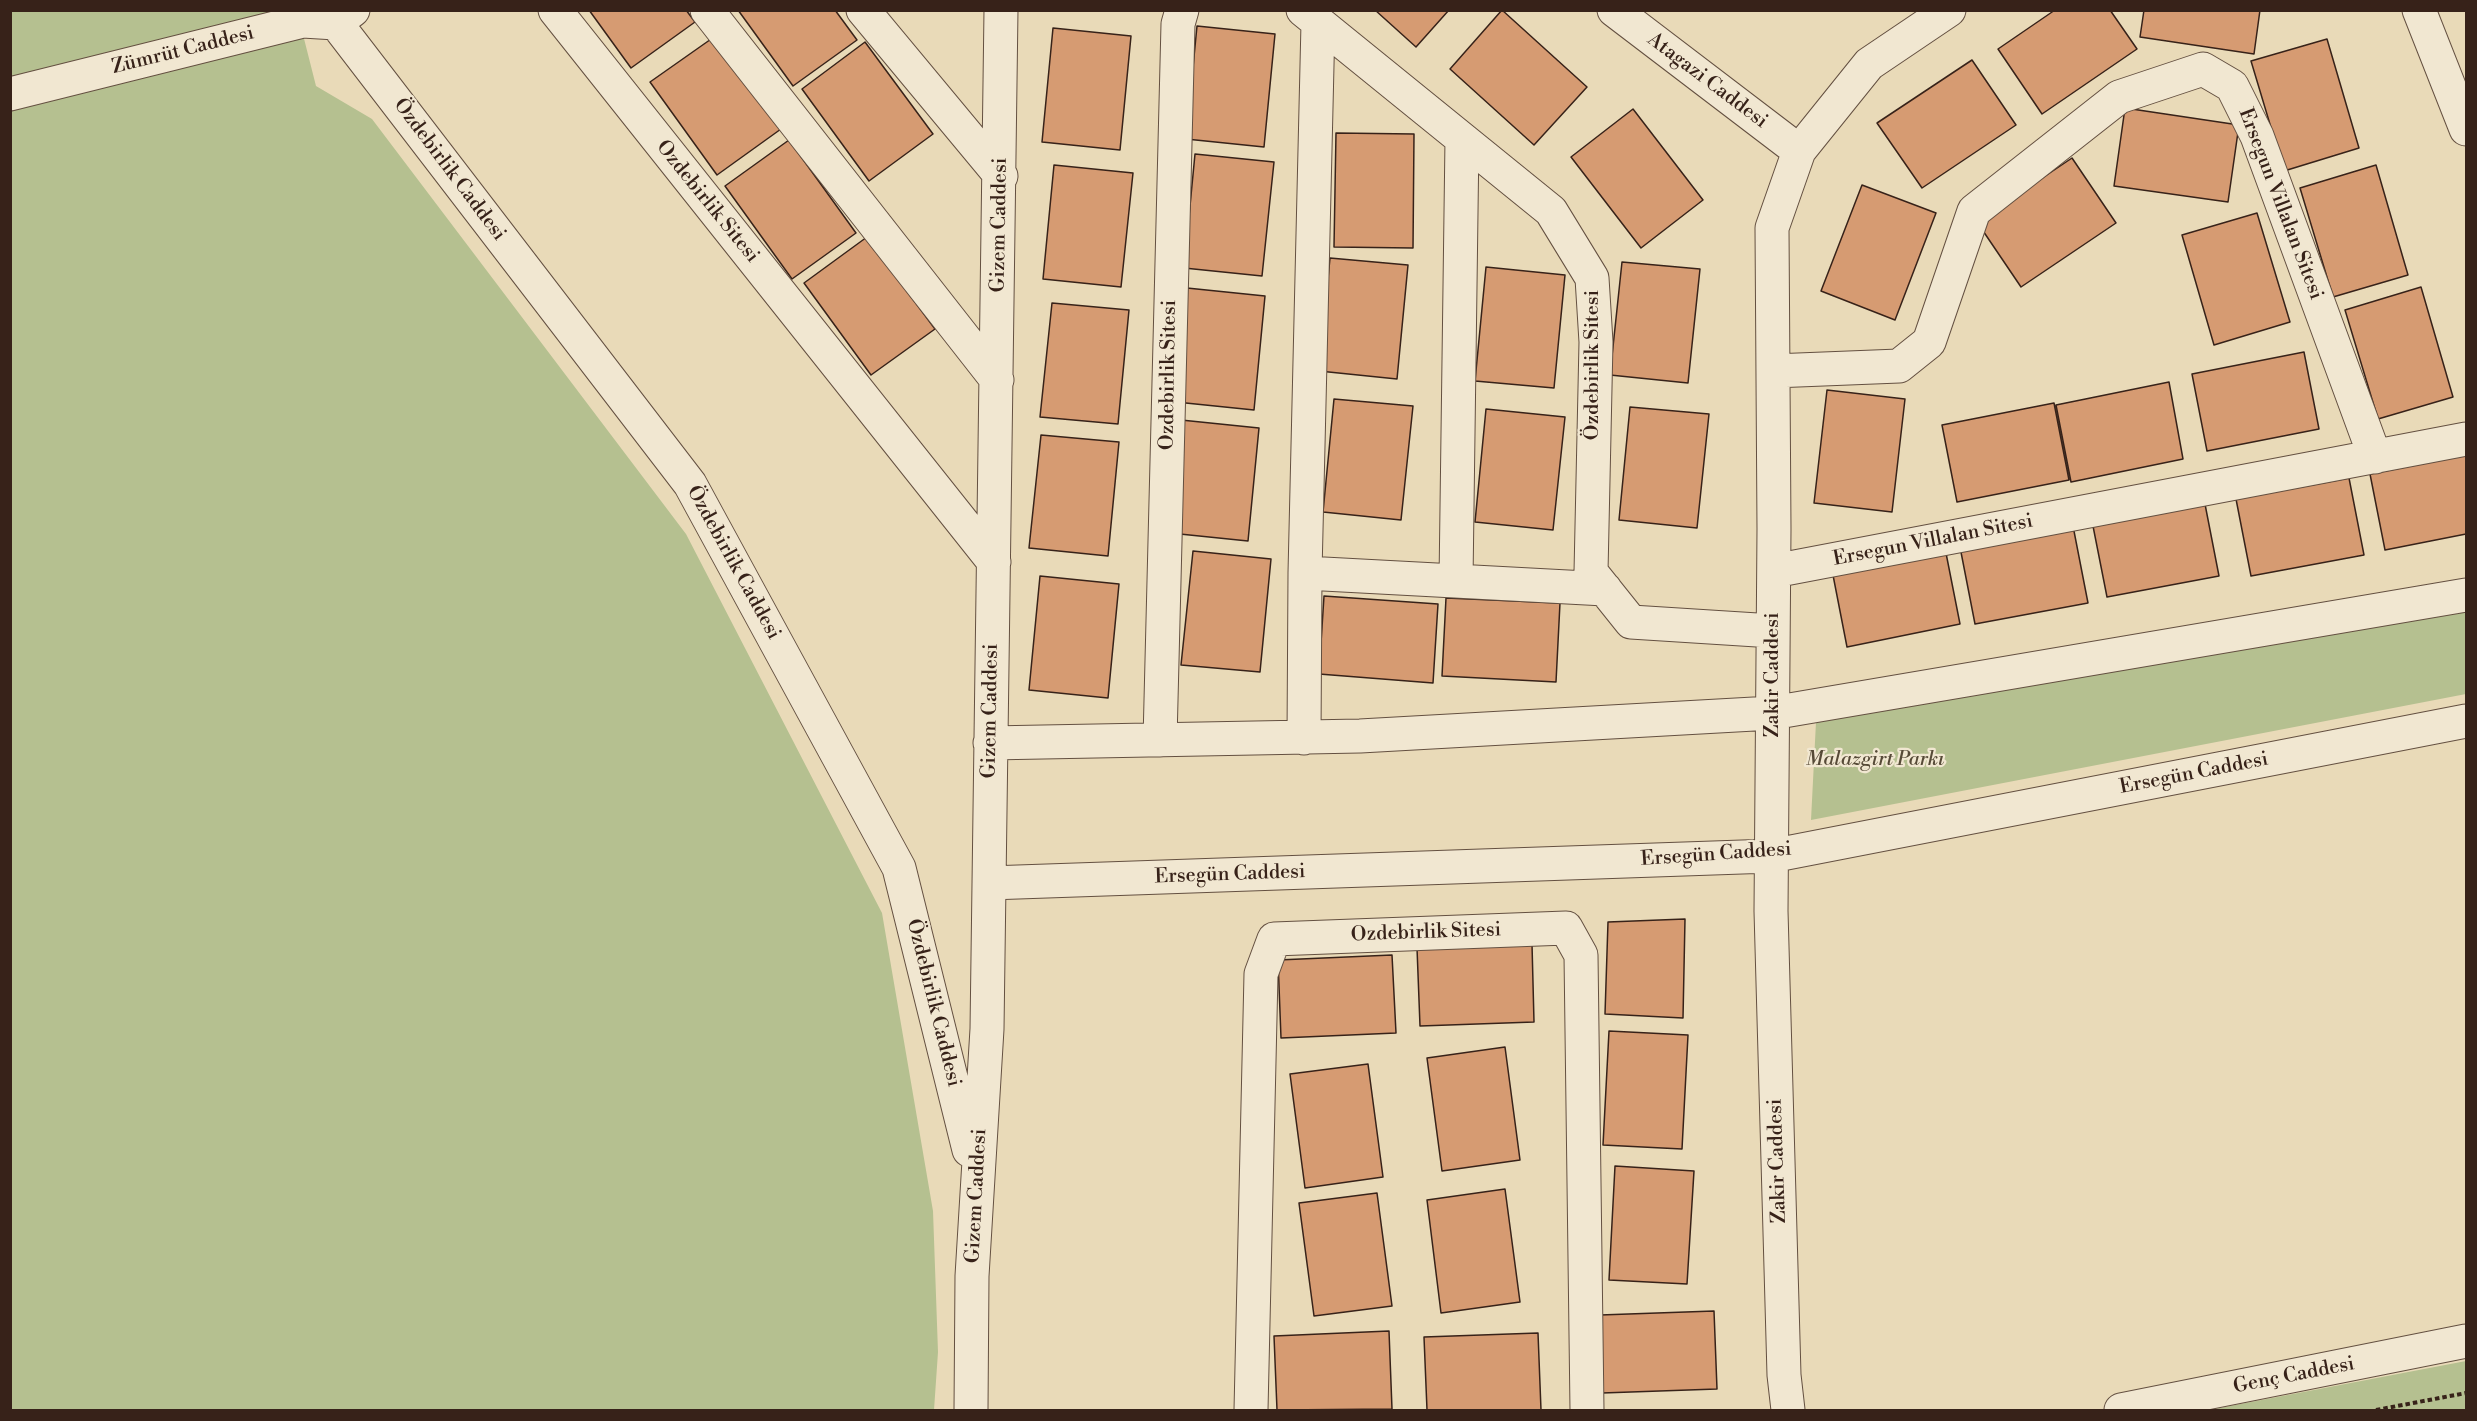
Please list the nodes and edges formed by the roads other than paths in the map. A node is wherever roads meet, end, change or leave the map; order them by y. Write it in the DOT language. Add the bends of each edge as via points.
graph roads {
  1 [pos="555,10"];
  2 [pos="707,10"];
  3 [pos="863,10"];
  4 [pos="1001,10"];
  5 [pos="1182,10"];
  6 [pos="1614,10"];
  7 [pos="1949,10"];
  8 [pos="2419,10"];
  9 [pos="344,17"];
  10 [pos="1311,17"];
  11 [pos="10,94"];
  12 [pos="2466,129"];
  13 [pos="1462,139"];
  14 [pos="1799,151"];
  15 [pos="1001,176"];
  16 [pos="1773,371"];
  17 [pos="997,380"];
  18 [pos="2466,439"];
  19 [pos="2375,457"];
  20 [pos="994,562"];
  21 [pos="1774,571"];
  22 [pos="1305,573"];
  23 [pos="1456,581"];
  24 [pos="1605,589"];
  25 [pos="2466,596"];
  26 [pos="1773,631"];
  27 [pos="1772,713"];
  28 [pos="2466,721"];
  29 [pos="1304,738"];
  30 [pos="1161,740"];
  31 [pos="990,743"];
  32 [pos="1771,856"];
  33 [pos="988,883"];
  34 [pos="978,1183"];
  35 [pos="2466,1341"];
  36 [pos="971,1410"];
  37 [pos="1251,1410"];
  38 [pos="1587,1410"];
  39 [pos="1788,1410"];
  40 [pos="2121,1410"];
  1 -- 20 [label="street, Ozdebirlik Sitesi"];
  2 -- 17 [label="street"];
  3 -- 15 [label="street"];
  4 -- 15 [label="street, Gizem Caddesi"];
  5 -- 30 [label="street, Ozdebirlik Sitesi" via="1178,24"];
  6 -- 14 [label="street, Atagazi Caddesi"];
  7 -- 14 [label="street, Zakir Caddesi" via="1869,64"];
  8 -- 12 [label="street"];
  9 -- 11 [label="street, Zümrüt Caddesi" via="303,21"];
  9 -- 34 [label="street, Özdebirlik Caddesi" via="690,484 899,868"];
  10 -- 13 [label="street, Özdebirlik Sitesi"];
  10 -- 22 [label="street"];
  13 -- 23 [label="street"];
  13 -- 24 [label="street, Özdebirlik Sitesi" via="1551,211 1592,278 1596,342 1591,572"];
  14 -- 16 [label="street, Zakir Caddesi" via="1772,228"];
  15 -- 17 [label="street, Gizem Caddesi"];
  16 -- 19 [label="street, Ersegun Villalan Sitesi" via="1899,366 1929,342 1974,211 2119,97 2203,69 2232,86 2256,136"];
  16 -- 21 [label="street, Zakir Caddesi"];
  17 -- 20 [label="street, Gizem Caddesi"];
  18 -- 19 [label="street, Ersegun Villalan Sitesi"];
  19 -- 21 [label="street, Ersegun Villalan Sitesi"];
  20 -- 31 [label="street, Gizem Caddesi"];
  21 -- 26 [label="street, Zakir Caddesi"];
  22 -- 23 [label="street"];
  22 -- 29 [label="street"];
  23 -- 24 [label="street"];
  24 -- 26 [label="street, Özdebirlik Sitesi" via="1630,622"];
  25 -- 27 [label="street"];
  26 -- 27 [label="street, Zakir Caddesi"];
  27 -- 29 [label="street"];
  27 -- 32 [label="street, Zakir Caddesi"];
  28 -- 32 [label="street, Ersegün Caddesi"];
  29 -- 30 [label="street"];
  30 -- 31 [label="street"];
  31 -- 33 [label="street, Gizem Caddesi"];
  32 -- 33 [label="street, Ersegün Caddesi"];
  32 -- 39 [label="street, Zakir Caddesi"];
  33 -- 34 [label="street, Gizem Caddesi" via="987,1029"];
  34 -- 36 [label="street, Gizem Caddesi" via="972,1276"];
  35 -- 40 [label="street, Genç Caddesi"];
  37 -- 38 [label="street, Ozdebirlik Sitesi" via="1261,974 1274,939 1566,928 1581,955"];
}
